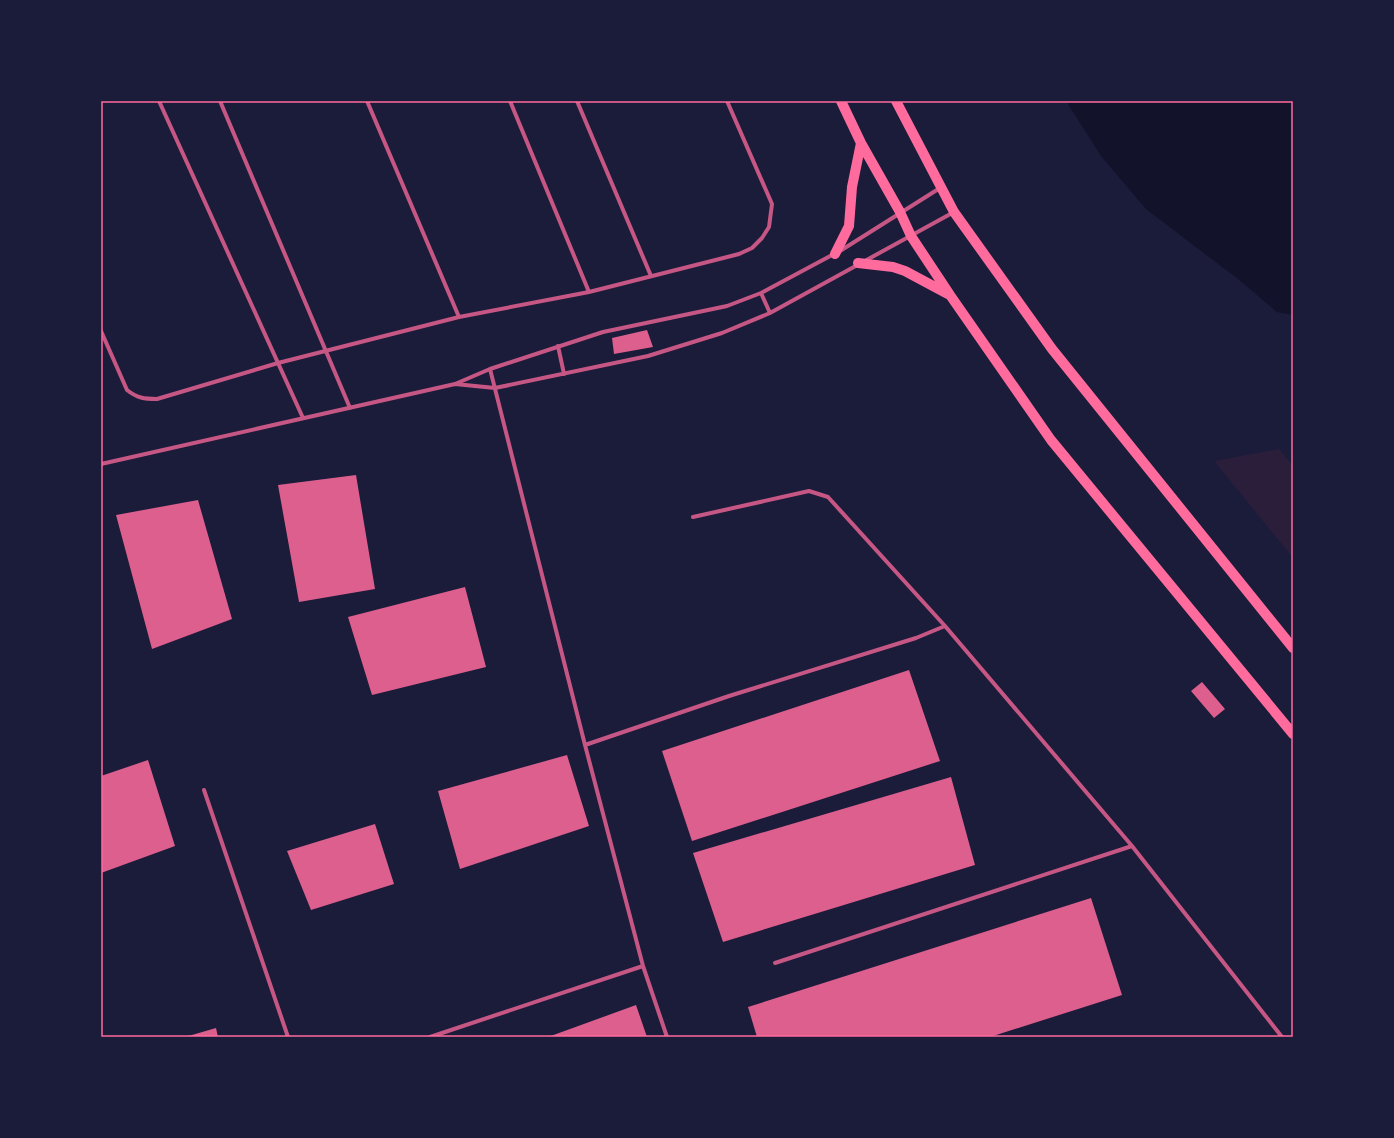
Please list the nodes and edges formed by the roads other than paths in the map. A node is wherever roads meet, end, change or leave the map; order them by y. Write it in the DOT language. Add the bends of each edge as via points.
graph roads {
  1 [pos="159,101"];
  2 [pos="220,101"];
  3 [pos="367,101"];
  4 [pos="510,101"];
  5 [pos="577,101"];
  6 [pos="727,101"];
  7 [pos="841,101"];
  8 [pos="896,101"];
  9 [pos="861,143"];
  10 [pos="940,188"];
  11 [pos="900,212"];
  12 [pos="954,212"];
  13 [pos="912,236"];
  14 [pos="835,254"];
  15 [pos="858,263"];
  16 [pos="651,276"];
  17 [pos="589,292"];
  18 [pos="761,293"];
  19 [pos="950,295"];
  20 [pos="770,313"];
  21 [pos="459,317"];
  22 [pos="101,331"];
  23 [pos="558,346"];
  24 [pos="327,352"];
  25 [pos="278,363"];
  26 [pos="490,369"];
  27 [pos="564,374"];
  28 [pos="455,384"];
  29 [pos="495,388"];
  30 [pos="350,408"];
  31 [pos="303,418"];
  32 [pos="101,464"];
  33 [pos="693,518"];
  34 [pos="945,626"];
  35 [pos="1293,648"];
  36 [pos="1293,734"];
  37 [pos="585,745"];
  38 [pos="204,790"];
  39 [pos="1132,846"];
  40 [pos="775,963"];
  41 [pos="643,966"];
  42 [pos="288,1037"];
  43 [pos="430,1037"];
  44 [pos="667,1037"];
  45 [pos="1282,1037"];
  1 -- 25 [label="street"];
  2 -- 24 [label="street"];
  3 -- 21 [label="street"];
  4 -- 17 [label="street"];
  5 -- 16 [label="street"];
  6 -- 16 [label="street" via="772,204 769,227 752,248 739,254"];
  7 -- 9 [label="main road"];
  8 -- 10 [label="main road"];
  9 -- 11 [label="main road"];
  9 -- 14 [label="main road" via="852,187 849,226"];
  10 -- 11 [label="street"];
  10 -- 12 [label="main road"];
  11 -- 13 [label="main road"];
  11 -- 14 [label="street"];
  12 -- 13 [label="street"];
  12 -- 35 [label="main road" via="1052,349"];
  13 -- 15 [label="street"];
  13 -- 19 [label="main road"];
  14 -- 18 [label="street"];
  15 -- 19 [label="main road" via="905,271"];
  15 -- 20 [label="street"];
  16 -- 17 [label="street"];
  17 -- 21 [label="street"];
  18 -- 20 [label="street"];
  18 -- 23 [label="street" via="727,306 603,332"];
  19 -- 36 [label="main road" via="1052,440"];
  20 -- 27 [label="street" via="722,333 648,356"];
  21 -- 24 [label="street"];
  22 -- 25 [label="street" via="127,390 143,399 157,400 172,396"];
  23 -- 26 [label="street"];
  23 -- 27 [label="street"];
  24 -- 25 [label="street"];
  24 -- 30 [label="street"];
  25 -- 31 [label="street"];
  26 -- 28 [label="street"];
  26 -- 29 [label="street"];
  27 -- 29 [label="street"];
  28 -- 29 [label="street"];
  28 -- 30 [label="street"];
  29 -- 37 [label="street"];
  30 -- 31 [label="street"];
  31 -- 32 [label="street"];
  33 -- 34 [label="street" via="809,491 828,497"];
  34 -- 37 [label="street" via="916,638 729,696"];
  34 -- 39 [label="street"];
  37 -- 41 [label="street"];
  38 -- 42 [label="street"];
  39 -- 40 [label="street"];
  39 -- 45 [label="street"];
  41 -- 43 [label="street"];
  41 -- 44 [label="street"];
}
